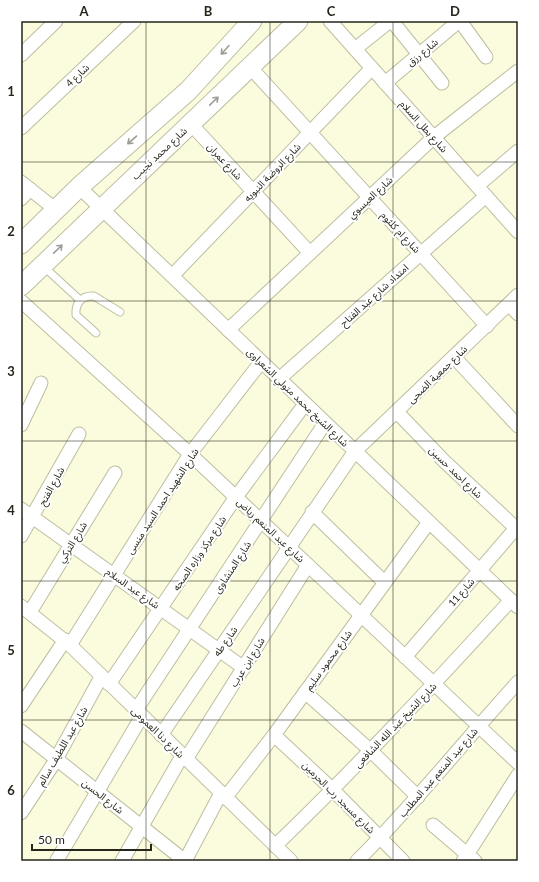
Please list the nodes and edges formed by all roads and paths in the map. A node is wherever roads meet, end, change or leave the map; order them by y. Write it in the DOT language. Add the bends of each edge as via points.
graph roads {
  1 [pos="56,21"];
  2 [pos="134,21"];
  3 [pos="252,21"];
  4 [pos="298,21"];
  5 [pos="330,21"];
  6 [pos="391,21"];
  7 [pos="459,21"];
  8 [pos="355,49"];
  9 [pos="419,54"];
  10 [pos="21,55"];
  11 [pos="486,57"];
  12 [pos="250,67"];
  13 [pos="372,68"];
  14 [pos="518,71"];
  15 [pos="385,82"];
  16 [pos="442,83"];
  17 [pos="190,123"];
  18 [pos="21,128"];
  19 [pos="310,133"];
  20 [pos="434,137"];
  21 [pos="518,151"];
  22 [pos="26,185"];
  23 [pos="477,186"];
  24 [pos="79,187"];
  25 [pos="254,192"];
  26 [pos="486,196"];
  27 [pos="369,198"];
  28 [pos="21,199"];
  29 [pos="101,208"];
  30 [pos="55,209"];
  31 [pos="514,218"];
  32 [pos="518,232"];
  33 [pos="21,244"];
  34 [pos="309,252"];
  35 [pos="421,253"];
  36 [pos="42,265"];
  37 [pos="172,276"];
  38 [pos="21,286"];
  39 [pos="80,300"];
  40 [pos="514,300"];
  41 [pos="21,301"];
  42 [pos="120,312"];
  43 [pos="518,314"];
  44 [pos="487,326"];
  45 [pos="228,330"];
  46 [pos="96,333"];
  47 [pos="454,357"];
  48 [pos="262,362"];
  49 [pos="279,379"];
  50 [pos="41,383"];
  51 [pos="305,404"];
  52 [pos="397,412"];
  53 [pos="325,423"];
  54 [pos="21,425"];
  55 [pos="518,426"];
  56 [pos="79,434"];
  57 [pos="356,451"];
  58 [pos="190,454"];
  59 [pos="115,473"];
  60 [pos="236,497"];
  61 [pos="21,509"];
  62 [pos="312,512"];
  63 [pos="33,518"];
  64 [pos="262,521"];
  65 [pos="429,522"];
  66 [pos="517,529"];
  67 [pos="21,536"];
  68 [pos="70,544"];
  69 [pos="290,548"];
  70 [pos="308,565"];
  71 [pos="480,570"];
  72 [pos="114,575"];
  73 [pos="384,582"];
  74 [pos="514,603"];
  75 [pos="160,608"];
  76 [pos="25,609"];
  77 [pos="361,615"];
  78 [pos="191,630"];
  79 [pos="68,643"];
  80 [pos="219,650"];
  81 [pos="405,657"];
  82 [pos="244,668"];
  83 [pos="105,681"];
  84 [pos="518,682"];
  85 [pos="434,684"];
  86 [pos="305,692"];
  87 [pos="21,706"];
  88 [pos="139,713"];
  89 [pos="478,725"];
  90 [pos="21,731"];
  91 [pos="161,735"];
  92 [pos="274,735"];
  93 [pos="371,751"];
  94 [pos="184,758"];
  95 [pos="55,759"];
  96 [pos="518,763"];
  97 [pos="518,775"];
  98 [pos="333,790"];
  99 [pos="98,792"];
  100 [pos="223,795"];
  101 [pos="418,796"];
  102 [pos="21,813"];
  103 [pos="433,825"];
  104 [pos="142,827"];
  105 [pos="380,838"];
  106 [pos="275,846"];
  107 [pos="188,859"];
  108 [pos="468,859"];
  109 [pos="57,860"];
  110 [pos="122,861"];
  111 [pos="291,861"];
  112 [pos="357,861"];
  113 [pos="403,861"];
  1 -- 10 [label="street"];
  2 -- 18 [label="street, شارع 4"];
  3 -- 24 [label="main road, one-way" via="188,91"];
  4 -- 12 [label="main road, شارع محمد نجيب"];
  5 -- 8 [label="street, شارع بطل السلام"];
  6 -- 8 [label="street"];
  6 -- 9 [label="street"];
  7 -- 9 [label="street, شارع رزق"];
  7 -- 11 [label="street"];
  8 -- 13 [label="street, شارع بطل السلام"];
  9 -- 15 [label="street, شارع رزق"];
  9 -- 16 [label="street"];
  17 -- 12 [label="main road, شارع محمد نجيب, one-way"];
  12 -- 19 [label="street, شارع ام كلثوم"];
  13 -- 15 [label="street, شارع بطل السلام"];
  13 -- 19 [label="street, شارع الروضة النبويه"];
  14 -- 20 [label="street, شارع العيسوي"];
  15 -- 20 [label="street, شارع بطل السلام"];
  17 -- 25 [label="street, شارع عمران"];
  17 -- 29 [label="main road, شارع محمد نجيب"];
  19 -- 25 [label="street, شارع الروضة النبويه"];
  19 -- 27 [label="street, شارع ام كلثوم"];
  20 -- 23 [label="street, شارع بطل السلام"];
  20 -- 27 [label="street, شارع العيسوي"];
  21 -- 23 [label="street"];
  22 -- 28 [label="street"];
  22 -- 30 [label="street"];
  23 -- 26 [label="street, شارع بطل السلام"];
  24 -- 29 [label="street, شارع الشيخ محمد متولي الشعراوى"];
  24 -- 30 [label="main road"];
  25 -- 34 [label="street, شارع عمران"];
  25 -- 37 [label="street, شارع الروضة النبويه"];
  26 -- 31 [label="street, شارع بطل السلام"];
  26 -- 35 [label="street, امتداد شارع عبد الفتاح"];
  27 -- 34 [label="street, شارع العيسوي"];
  27 -- 35 [label="street, شارع ام كلثوم"];
  36 -- 29 [label="main road, شارع محمد نجيب, one-way"];
  29 -- 37 [label="street, شارع الشيخ محمد متولي الشعراوى"];
  30 -- 33 [label="main road"];
  31 -- 32 [label="street, شارع بطل السلام"];
  34 -- 45 [label="street, شارع العيسوي"];
  35 -- 44 [label="street, شارع ام كلثوم"];
  35 -- 49 [label="street, امتداد شارع عبد الفتاح"];
  36 -- 38 [label="main road, شارع محمد نجيب"];
  36 -- 39 [label="lane"];
  37 -- 45 [label="street, شارع الشيخ محمد متولي الشعراوى"];
  39 -- 42 [label="lane" via="94,296"];
  39 -- 46 [label="lane" via="76,315"];
  40 -- 43 [label="street"];
  40 -- 44 [label="street, شارع جمعية الضحى"];
  41 -- 58 [label="street, شارع عبد المنعم رياض"];
  44 -- 47 [label="street, شارع جمعية الضحى"];
  45 -- 48 [label="street, شارع الشيخ محمد متولي الشعراوى"];
  47 -- 52 [label="street, شارع جمعية الضحى"];
  47 -- 55 [label="street"];
  48 -- 49 [label="street, شارع الشيخ محمد متولي الشعراوى"];
  48 -- 58 [label="street, شارع الشهيد احمد السيد منسى"];
  49 -- 51 [label="street, شارع الشيخ محمد متولي الشعراوى"];
  50 -- 54 [label="street"];
  51 -- 53 [label="street, شارع الشيخ محمد متولي الشعراوى"];
  51 -- 60 [label="street, شارع مركز وزاره الصحه"];
  52 -- 57 [label="street, شارع جمعية الضحى"];
  52 -- 66 [label="street, شارع احمد حسين" via="444,461"];
  53 -- 57 [label="street, شارع الشيخ محمد متولي الشعراوى"];
  53 -- 64 [label="street, شارع المنشاوى"];
  56 -- 63 [label="street, شارع الفتح"];
  57 -- 62 [label="street, شارع جمعية الضحى"];
  57 -- 65 [label="street, شارع الشيخ محمد متولي الشعراوى"];
  58 -- 60 [label="street, شارع عبد المنعم رياض"];
  58 -- 72 [label="street, شارع الشهيد احمد السيد منسى"];
  59 -- 68 [label="street, شارع التركي"];
  60 -- 64 [label="street, شارع عبد المنعم رياض"];
  60 -- 75 [label="street, شارع مركز وزاره الصحه"];
  61 -- 63 [label="street, شارع عبد السلام"];
  62 -- 69 [label="street, شارع طه"];
  62 -- 73 [label="street"];
  63 -- 67 [label="street, شارع الفتح"];
  63 -- 68 [label="street, شارع عبد السلام"];
  64 -- 69 [label="street, شارع عبد المنعم رياض"];
  64 -- 78 [label="street, شارع المنشاوى"];
  65 -- 71 [label="street, شارع الشيخ محمد متولي الشعراوى"];
  65 -- 73 [label="street, شارع محمود سليم"];
  66 -- 71 [label="street, شارع 11"];
  68 -- 72 [label="street, شارع عبد السلام"];
  68 -- 76 [label="street, شارع التركي"];
  69 -- 70 [label="street, شارع عبد المنعم رياض"];
  69 -- 80 [label="street, شارع طه"];
  70 -- 77 [label="street, شارع عبد المنعم رياض"];
  70 -- 82 [label="street, شارع ابن عرب"];
  71 -- 74 [label="street, شارع الشيخ محمد متولي الشعراوى"];
  71 -- 81 [label="street, شارع 11"];
  72 -- 75 [label="street, شارع عبد السلام"];
  72 -- 79 [label="street, شارع الشهيد احمد السيد منسى"];
  73 -- 77 [label="street, شارع محمود سليم"];
  74 -- 85 [label="street, شارع الشيخ عبد الله الشافعى"];
  75 -- 78 [label="street, شارع عبد السلام"];
  75 -- 83 [label="street, شارع مركز وزاره الصحه"];
  76 -- 79 [label="street, شارع دنا العمومى"];
  77 -- 81 [label="street, شارع عبد المنعم رياض"];
  77 -- 86 [label="street, شارع محمود سليم"];
  78 -- 80 [label="street, شارع عبد السلام"];
  78 -- 88 [label="street, شارع المنشاوى"];
  79 -- 83 [label="street, شارع دنا العمومى"];
  79 -- 87 [label="street, شارع الشهيد احمد السيد منسى"];
  80 -- 82 [label="street, شارع عبد السلام"];
  80 -- 91 [label="street, شارع طه"];
  81 -- 85 [label="street, شارع عبد المنعم رياض"];
  82 -- 94 [label="street, شارع ابن عرب"];
  83 -- 88 [label="street, شارع دنا العمومى"];
  83 -- 95 [label="street, شارع عبد اللطيف سالم"];
  84 -- 89 [label="street, شارع عبد المنعم عبد المطلب"];
  85 -- 89 [label="street, شارع عبد المنعم رياض"];
  85 -- 93 [label="street, شارع الشيخ عبد الله الشافعى"];
  86 -- 92 [label="street, شارع محمود سليم"];
  86 -- 93 [label="street"];
  88 -- 91 [label="street, شارع دنا العمومى"];
  88 -- 99 [label="street, شارع المنشاوى"];
  89 -- 96 [label="street, شارع عبد المنعم رياض"];
  89 -- 101 [label="street, شارع عبد المنعم عبد المطلب"];
  90 -- 95 [label="street, شارع الحسن"];
  91 -- 94 [label="street, شارع دنا العمومى"];
  92 -- 98 [label="street, شارع مسجد رب الحرمين"];
  92 -- 100 [label="street, شارع محمود سليم"];
  93 -- 98 [label="street, شارع الشيخ عبد الله الشافعى"];
  93 -- 101 [label="street"];
  94 -- 100 [label="street, شارع دنا العمومى"];
  94 -- 104 [label="street, شارع ابن عرب"];
  95 -- 99 [label="street, شارع الحسن"];
  95 -- 102 [label="street, شارع عبد اللطيف سالم"];
  97 -- 108 [label="street"];
  98 -- 105 [label="street, شارع مسجد رب الحرمين"];
  98 -- 106 [label="street, شارع الشيخ عبد الله الشافعى"];
  99 -- 104 [label="street, شارع الحسن"];
  99 -- 109 [label="street, شارع المنشاوى"];
  100 -- 106 [label="street, شارع دنا العمومى"];
  100 -- 107 [label="street, شارع محمود سليم"];
  101 -- 105 [label="street, شارع عبد المنعم عبد المطلب"];
  103 -- 108 [label="street"];
  104 -- 107 [label="street, شارع الحسن"];
  104 -- 110 [label="street, شارع ابن عرب"];
  105 -- 112 [label="street, شارع عبد المنعم عبد المطلب"];
  105 -- 113 [label="street, شارع مسجد رب الحرمين"];
  106 -- 111 [label="street, شارع دنا العمومى"];
}
